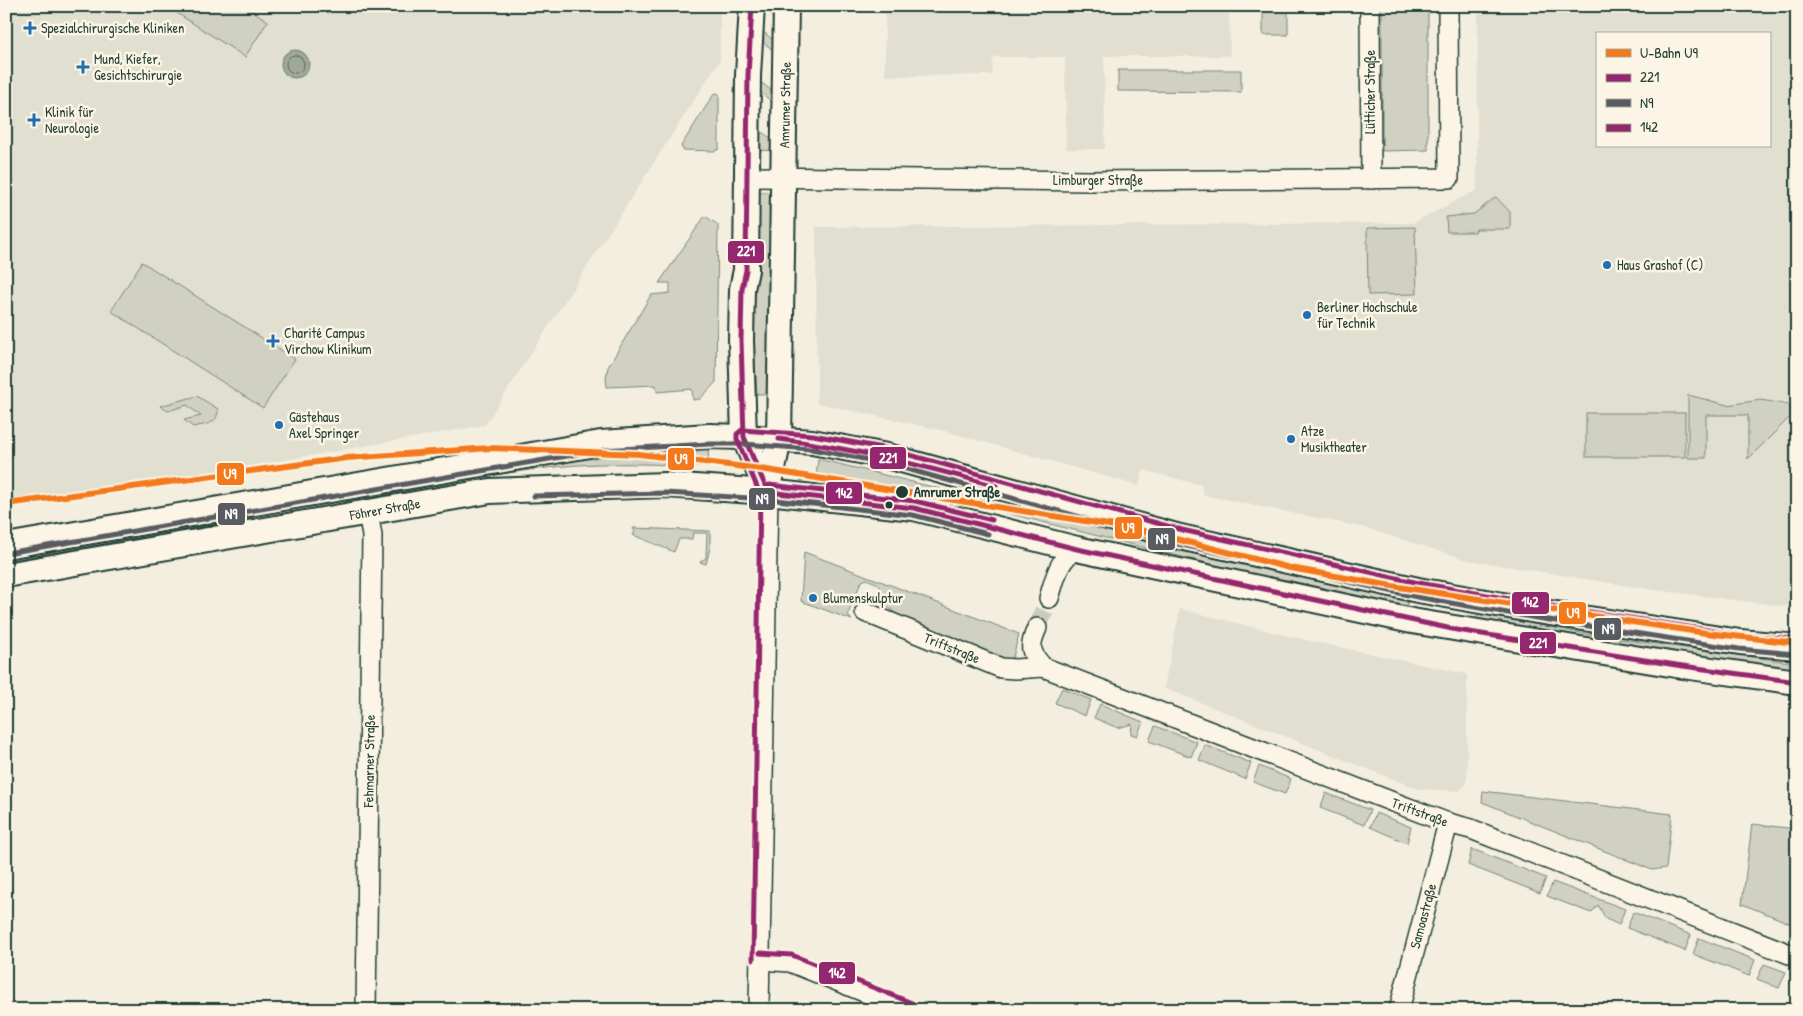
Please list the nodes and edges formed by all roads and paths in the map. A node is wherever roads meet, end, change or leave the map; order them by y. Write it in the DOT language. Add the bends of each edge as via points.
graph roads {
  1 [pos="752,6"];
  2 [pos="786,6"];
  3 [pos="1370,6"];
  4 [pos="1448,6"];
  5 [pos="747,177"];
  6 [pos="1371,178"];
  7 [pos="784,179"];
  8 [pos="744,437"];
  9 [pos="780,439"];
  10 [pos="768,492"];
  11 [pos="368,512"];
  12 [pos="6,546"];
  13 [pos="1077,549"];
  14 [pos="6,575"];
  15 [pos="1049,598"];
  16 [pos="1462,599"];
  17 [pos="865,612"];
  18 [pos="1037,628"];
  19 [pos="1457,630"];
  20 [pos="1797,648"];
  21 [pos="1043,667"];
  22 [pos="1797,682"];
  23 [pos="1448,823"];
  24 [pos="1797,958"];
  25 [pos="760,960"];
  26 [pos="366,1010"];
  27 [pos="759,1010"];
  28 [pos="909,1010"];
  29 [pos="1399,1010"];
  1 -- 5 [label="main road"];
  2 -- 7 [label="main road, Amrumer Straße"];
  3 -- 6 [label="street, Lütticher Straße"];
  4 -- 6 [label="street, Limburger Straße" via="1449,178"];
  5 -- 7 [label="street, Limburger Straße"];
  5 -- 8 [label="main road" via="741,340"];
  6 -- 7 [label="street, Limburger Straße" via="1098,181"];
  7 -- 9 [label="main road, Amrumer Straße"];
  8 -- 9 [label="main road"];
  8 -- 10 [label="main road"];
  8 -- 12 [label="main road" via="601,442"];
  9 -- 10 [label="main road, Amrumer Straße"];
  9 -- 16 [label="main road" via="887,456 1180,537"];
  10 -- 11 [label="main road, Föhrer Straße" via="666,485 490,491"];
  10 -- 13 [label="main road, Föhrer Straße" via="914,508"];
  10 -- 25 [label="street"];
  11 -- 14 [label="main road, Föhrer Straße"];
  11 -- 26 [label="street, Fehmarner Straße" via="372,536"];
  13 -- 15 [label="street" via="1065,556"];
  13 -- 19 [label="main road, Föhrer Straße"];
  16 -- 19 [label="main road"];
  16 -- 20 [label="main road"];
  17 -- 21 [label="street, Triftstraße" via="1001,668"];
  18 -- 21 [label="street" via="1031,644 1032,656"];
  19 -- 22 [label="main road, Föhrer Straße"];
  21 -- 23 [label="street, Triftstraße"];
  23 -- 24 [label="street, Triftstraße"];
  23 -- 29 [label="street, Samoastraße"];
  25 -- 27 [label="street"];
  25 -- 28 [label="street" via="790,962"];
}
